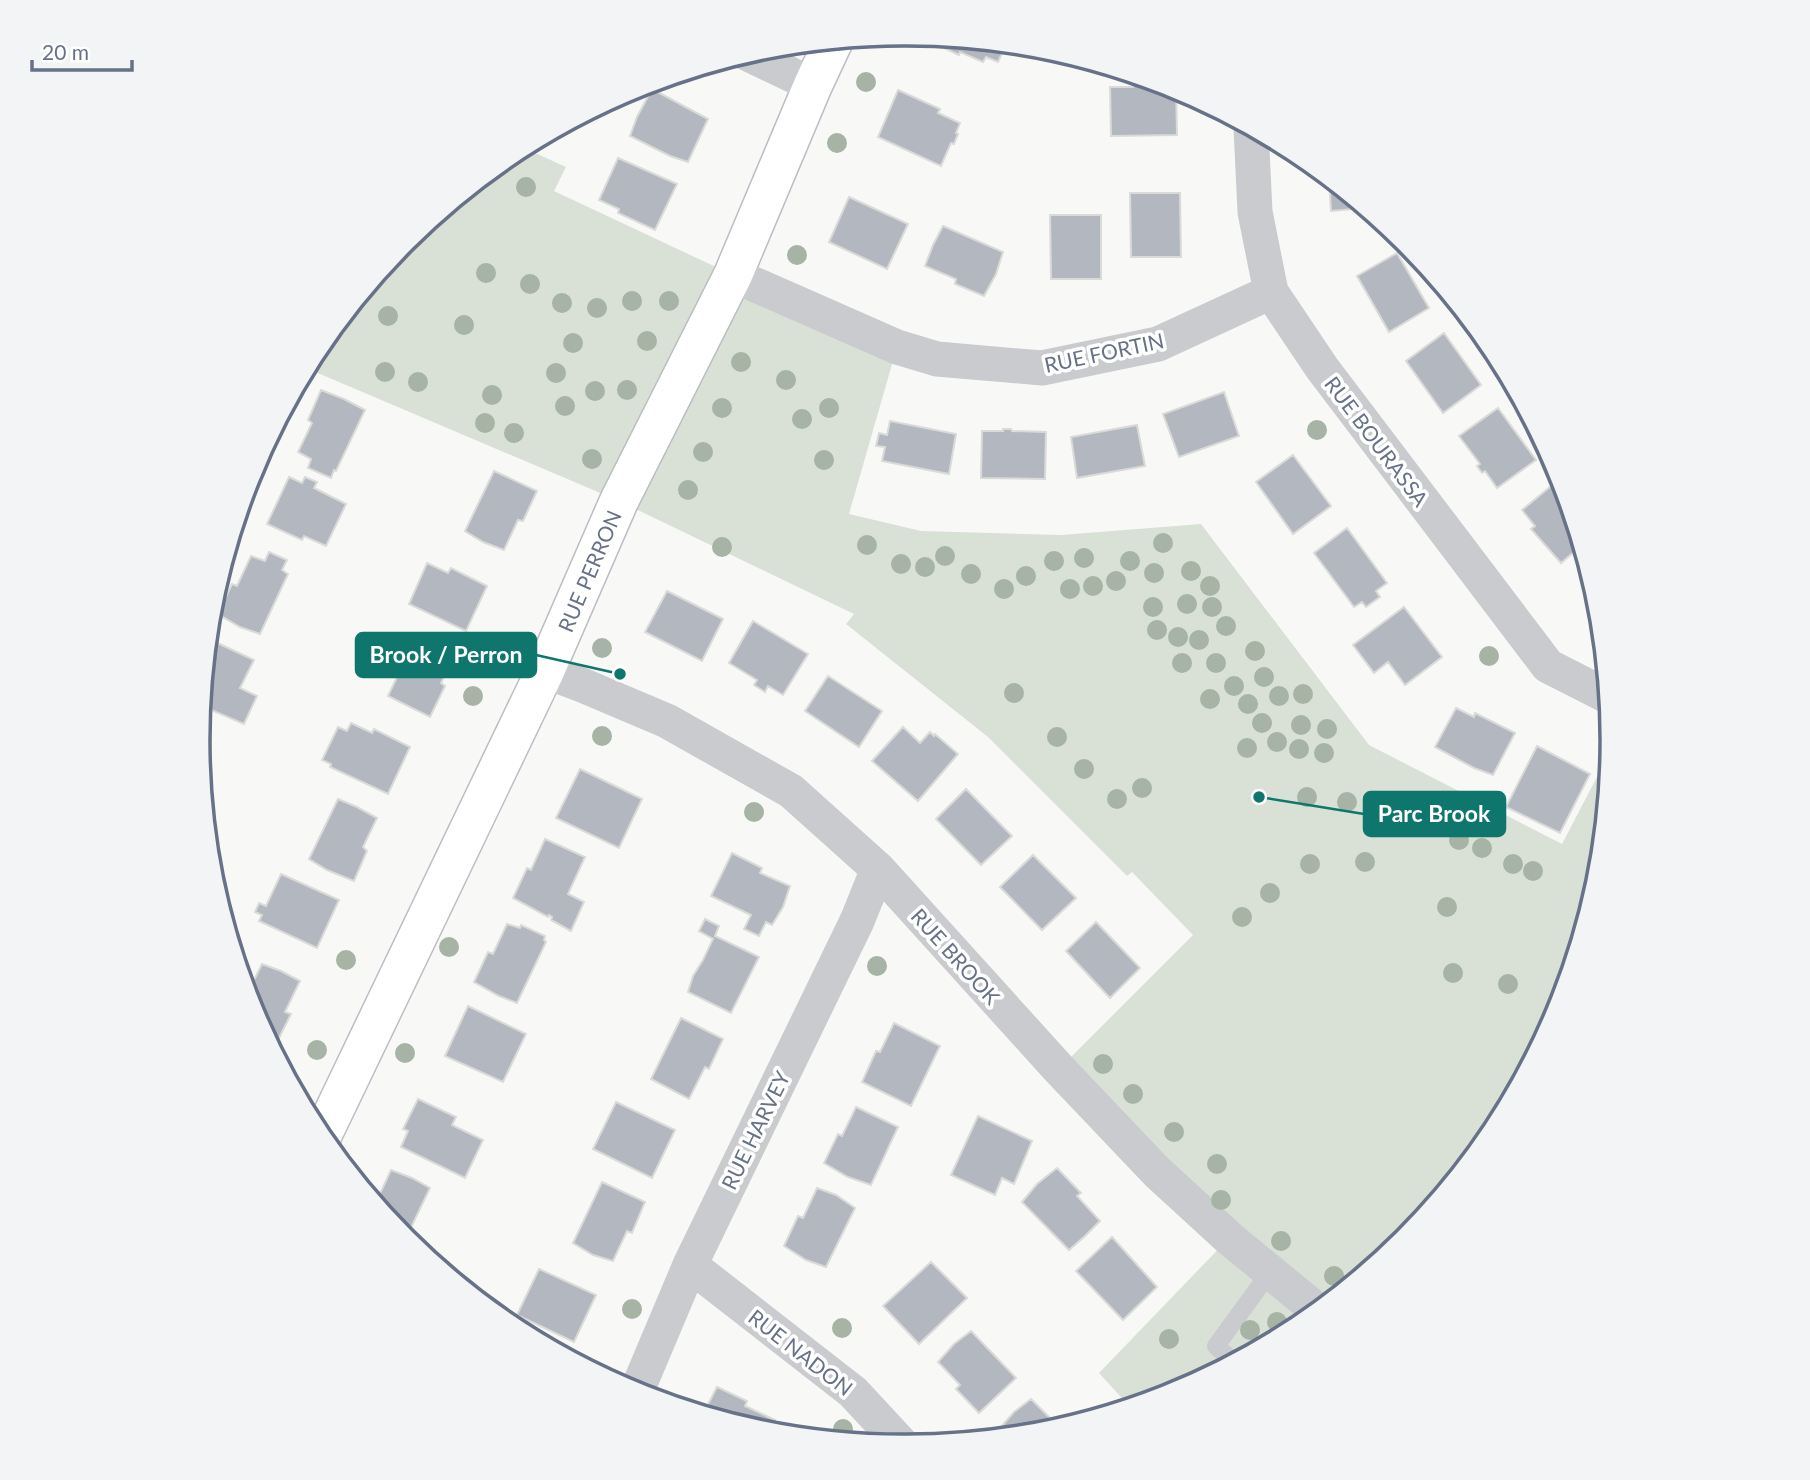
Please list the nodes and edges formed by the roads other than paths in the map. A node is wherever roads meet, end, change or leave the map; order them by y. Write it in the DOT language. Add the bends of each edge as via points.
graph roads {
  1 [pos="829,50"];
  2 [pos="762,61"];
  3 [pos="813,85"];
  4 [pos="1252,139"];
  5 [pos="733,275"];
  6 [pos="1271,292"];
  7 [pos="545,671"];
  8 [pos="1598,691"];
  9 [pos="878,869"];
  10 [pos="327,1125"];
  11 [pos="690,1265"];
  12 [pos="1270,1272"];
  13 [pos="1309,1304"];
  14 [pos="1226,1355"];
  15 [pos="640,1383"];
  16 [pos="892,1434"];
  1 -- 3 [label="street, RUE PERRON"];
  2 -- 3 [label="street"];
  3 -- 5 [label="street, RUE PERRON"];
  4 -- 6 [label="street, RUE BOURASSA" via="1255,212"];
  5 -- 6 [label="street, RUE FORTIN" via="897,347 937,359 1042,368 1158,344"];
  5 -- 7 [label="street, RUE PERRON" via="619,501"];
  6 -- 8 [label="street, RUE BOURASSA" via="1322,368 1548,666"];
  7 -- 9 [label="street, RUE BROOK" via="667,721 791,791"];
  7 -- 10 [label="street, RUE PERRON"];
  9 -- 11 [label="street, RUE HARVEY"];
  9 -- 12 [label="street, RUE BROOK" via="1157,1172"];
  11 -- 15 [label="street, RUE HARVEY"];
  11 -- 16 [label="street, RUE NADON" via="853,1392"];
  12 -- 13 [label="street, RUE BROOK"];
  12 -- 14 [label="lane" via="1216,1346"];
}
